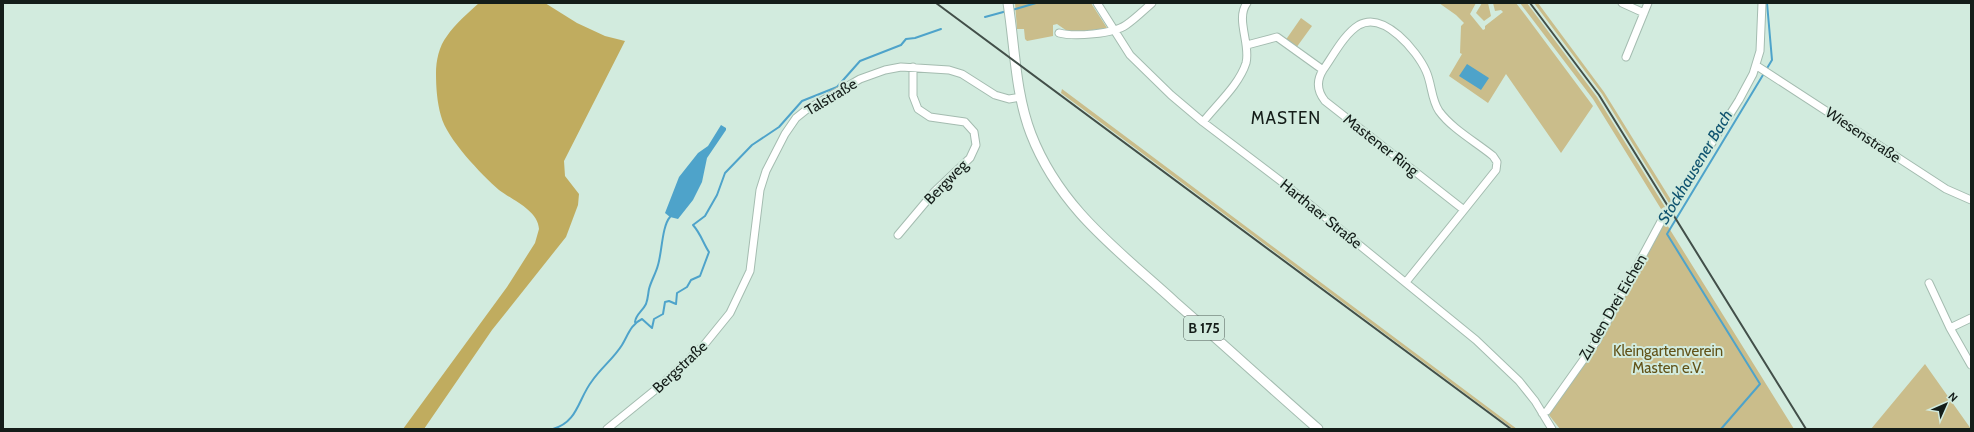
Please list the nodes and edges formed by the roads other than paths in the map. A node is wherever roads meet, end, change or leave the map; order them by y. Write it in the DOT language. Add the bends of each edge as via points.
graph roads {
  1 [pos="1098,3"];
  2 [pos="1152,3"];
  3 [pos="1247,3"];
  4 [pos="1622,3"];
  5 [pos="1648,3"];
  6 [pos="1762,3"];
  7 [pos="1008,4"];
  8 [pos="1644,13"];
  9 [pos="1115,30"];
  10 [pos="1059,33"];
  11 [pos="1247,45"];
  12 [pos="1626,57"];
  13 [pos="913,67"];
  14 [pos="1762,69"];
  15 [pos="1323,70"];
  16 [pos="1021,97"];
  17 [pos="1203,122"];
  18 [pos="1971,200"];
  19 [pos="1674,203"];
  20 [pos="1464,210"];
  21 [pos="1664,216"];
  22 [pos="898,236"];
  23 [pos="1406,282"];
  24 [pos="1929,283"];
  25 [pos="739,293"];
  26 [pos="1971,318"];
  27 [pos="1950,328"];
  28 [pos="1971,365"];
  29 [pos="1542,413"];
  30 [pos="1550,426"];
  31 [pos="607,429"];
  32 [pos="1318,429"];
  1 -- 9 [label="street, Harthaer Straße"];
  2 -- 9 [label="street" via="1125,26"];
  3 -- 11 [label="street" via="1242,13"];
  4 -- 8 [label="street"];
  5 -- 8 [label="street"];
  6 -- 14 [label="street"];
  7 -- 16 [label="main road, B 175"];
  8 -- 12 [label="street"];
  9 -- 10 [label="street" via="1070,36"];
  9 -- 17 [label="street, Harthaer Straße" via="1122,44 1142,67"];
  11 -- 15 [label="street" via="1277,37"];
  11 -- 17 [label="street" via="1248,55 1241,75"];
  13 -- 16 [label="street, Talstraße" via="949,70 962,74 995,95 1009,99"];
  13 -- 22 [label="street, Bergweg" via="913,96 918,109 930,117 966,122 974,132 976,145 970,158 935,191"];
  13 -- 25 [label="street, Talstraße" via="901,67 870,75 796,118 766,171 760,190 753,259"];
  14 -- 18 [label="street, Wiesenstraße" via="1946,189"];
  14 -- 19 [label="street" via="1739,100"];
  15 -- 20 [label="street, Mastener Ring" via="1318,86 1325,101"];
  15 -- 20 [label="street, Mastener Ring" via="1350,32 1364,23 1384,26 1405,40 1424,66 1438,109 1445,118 1497,162 1496,170"];
  16 -- 32 [label="main road, B 175" via="1031,132 1046,168 1079,214 1113,248"];
  17 -- 23 [label="street, Harthaer Straße"];
  20 -- 23 [label="street, Mastener Ring"];
  21 -- 29 [label="street, Zu den Drei Eichen" via="1596,342 1547,411"];
  23 -- 29 [label="street, Harthaer Straße" via="1445,313 1506,369 1528,391"];
  24 -- 27 [label="street"];
  25 -- 31 [label="street, Bergstraße" via="730,313 704,345 660,386"];
  26 -- 27 [label="street"];
  27 -- 28 [label="street"];
  29 -- 30 [label="street, Harthaer Straße"];
}
